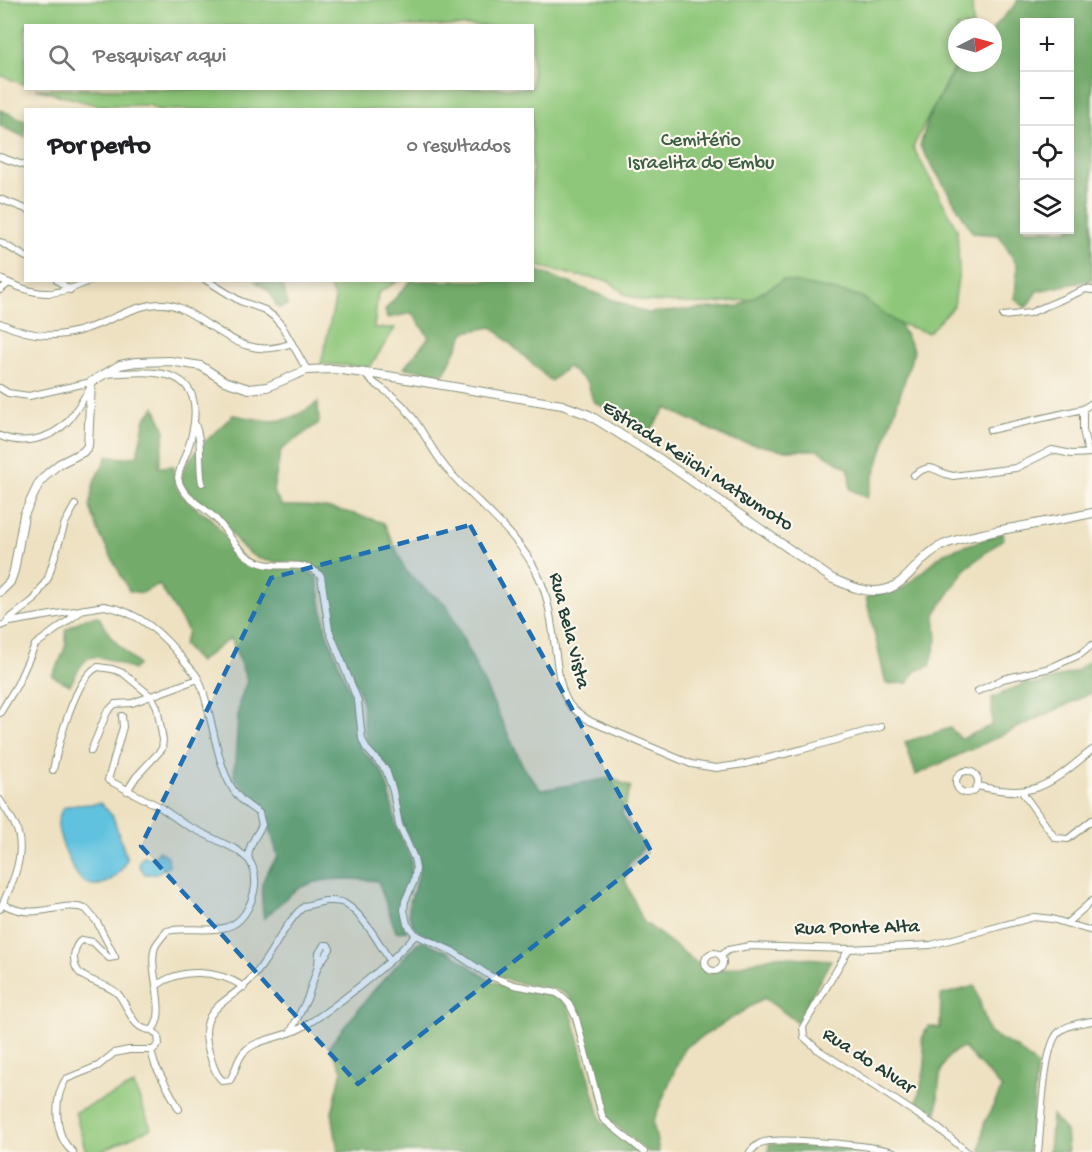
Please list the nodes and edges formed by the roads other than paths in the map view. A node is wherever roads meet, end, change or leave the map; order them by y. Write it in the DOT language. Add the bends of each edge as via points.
graph roads {
  1 [pos="0,158"];
  2 [pos="24,165"];
  3 [pos="0,199"];
  4 [pos="24,208"];
  5 [pos="0,242"];
  6 [pos="24,256"];
  7 [pos="0,279"];
  8 [pos="60,282"];
  9 [pos="87,282"];
  10 [pos="209,282"];
  11 [pos="9,284"];
  12 [pos="0,290"];
  13 [pos="70,290"];
  14 [pos="1092,290"];
  15 [pos="1003,316"];
  16 [pos="0,323"];
  17 [pos="292,343"];
  18 [pos="306,370"];
  19 [pos="363,372"];
  20 [pos="102,375"];
  21 [pos="90,386"];
  22 [pos="0,388"];
  23 [pos="1092,403"];
  24 [pos="1083,409"];
  25 [pos="194,424"];
  26 [pos="990,430"];
  27 [pos="0,436"];
  28 [pos="1090,453"];
  29 [pos="914,475"];
  30 [pos="202,483"];
  31 [pos="75,505"];
  32 [pos="1092,513"];
  33 [pos="0,592"];
  34 [pos="84,608"];
  35 [pos="2,625"];
  36 [pos="1092,645"];
  37 [pos="198,679"];
  38 [pos="978,691"];
  39 [pos="152,697"];
  40 [pos="0,713"];
  41 [pos="122,716"];
  42 [pos="881,727"];
  43 [pos="1092,750"];
  44 [pos="91,751"];
  45 [pos="53,770"];
  46 [pos="978,786"];
  47 [pos="127,791"];
  48 [pos="1022,792"];
  49 [pos="0,800"];
  50 [pos="1092,820"];
  51 [pos="249,860"];
  52 [pos="1092,901"];
  53 [pos="1,906"];
  54 [pos="1067,923"];
  55 [pos="1092,931"];
  56 [pos="416,935"];
  57 [pos="849,949"];
  58 [pos="328,951"];
  59 [pos="721,956"];
  60 [pos="390,961"];
  61 [pos="156,986"];
  62 [pos="244,987"];
  63 [pos="1092,1021"];
  64 [pos="152,1030"];
  65 [pos="289,1034"];
  66 [pos="151,1051"];
  67 [pos="179,1109"];
  68 [pos="73,1152"];
  69 [pos="644,1152"];
  70 [pos="750,1152"];
  71 [pos="894,1152"];
  72 [pos="967,1152"];
  73 [pos="1038,1152"];
  1 -- 2 [label="street"];
  3 -- 4 [label="street"];
  5 -- 6 [label="street"];
  7 -- 11 [label="street"];
  8 -- 13 [label="street"];
  9 -- 13 [label="street"];
  10 -- 17 [label="street" via="240,302 265,310 282,326"];
  11 -- 12 [label="street"];
  11 -- 13 [label="street" via="40,294"];
  14 -- 15 [label="street" via="1030,313"];
  16 -- 17 [label="street" via="28,334 62,335 132,310 162,304 181,308 243,345 268,349"];
  17 -- 18 [label="street"];
  18 -- 19 [label="main road, Estrada Keiichi Matsumoto"];
  18 -- 20 [label="main road, Estrada Keiichi Matsumoto" via="267,387 249,389 190,363 136,362"];
  19 -- 32 [label="main road, Estrada Keiichi Matsumoto" via="579,410 668,465 831,578 864,589 876,591 895,585 924,557 944,545"];
  19 -- 42 [label="street, Rua Bela Vista" via="403,406 448,469 505,527 530,559 549,608 563,692 577,712 679,760 716,768"];
  20 -- 21 [label="main road, Estrada Keiichi Matsumoto"];
  20 -- 25 [label="street" via="145,371 176,378 193,396"];
  21 -- 22 [label="street" via="29,396"];
  21 -- 27 [label="street" via="66,423 46,436 19,441"];
  21 -- 33 [label="main road" via="88,446 59,464 39,483 24,515 14,571"];
  23 -- 24 [label="street"];
  24 -- 26 [label="street"];
  24 -- 28 [label="street" via="1083,430"];
  25 -- 30 [label="street" via="200,440"];
  25 -- 56 [label="street" via="179,473 182,490 215,518 236,547 252,560 298,565 321,576 331,637 358,701 362,739 386,770 399,825 414,858 414,881 404,910 406,924"];
  28 -- 29 [label="street" via="1052,450 1016,468 952,476 930,466"];
  31 -- 35 [label="street" via="64,524 48,578 28,606"];
  34 -- 35 [label="street"];
  34 -- 37 [label="street" via="117,608 136,616 165,639"];
  34 -- 40 [label="street" via="35,645"];
  36 -- 38 [label="street" via="1050,668 1003,679"];
  37 -- 39 [label="street"];
  37 -- 51 [label="street" via="225,773 238,797 261,818"];
  39 -- 44 [label="street" via="115,704 106,712"];
  39 -- 45 [label="street" via="123,673 105,667 91,670 72,707"];
  39 -- 47 [label="street" via="163,746"];
  41 -- 47 [label="street" via="123,728 108,780"];
  43 -- 48 [label="street" via="1053,782"];
  46 -- 48 [label="street"];
  47 -- 51 [label="street"];
  48 -- 50 [label="street" via="1054,838 1068,839"];
  49 -- 53 [label="street" via="18,831 20,847 19,862"];
  51 -- 61 [label="street" via="255,884 246,912 226,928 167,931 155,946"];
  52 -- 54 [label="street"];
  53 -- 64 [label="street" via="26,912 86,909 115,957 109,958 93,942 82,940 76,947 77,968 86,979 116,992 134,1020 145,1030"];
  54 -- 55 [label="street, Rua Ponte Alta"];
  54 -- 57 [label="street, Rua Ponte Alta" via="1034,917 931,945"];
  56 -- 60 [label="street"];
  56 -- 69 [label="street" via="452,951 501,981 565,997 576,1018 603,1119"];
  57 -- 59 [label="street, Rua Ponte Alta" via="749,946 728,950"];
  57 -- 72 [label="street, Rua do Alvar" via="803,1027 804,1037 937,1126"];
  58 -- 65 [label="street"];
  60 -- 62 [label="street" via="356,913 344,903 325,900 305,906 293,917"];
  60 -- 65 [label="street" via="307,1025"];
  61 -- 62 [label="street" via="175,974 187,973 225,977"];
  61 -- 64 [label="street" via="157,1023"];
  62 -- 65 [label="street" via="214,1010 206,1026 208,1046 220,1079 230,1080 248,1048"];
  63 -- 73 [label="street" via="1065,1028 1054,1038 1046,1072"];
  64 -- 66 [label="street" via="159,1044"];
  66 -- 67 [label="street"];
  66 -- 68 [label="street" via="120,1051 98,1066 66,1079 57,1108 63,1139"];
  70 -- 71 [label="street" via="769,1141 865,1146"];
}
